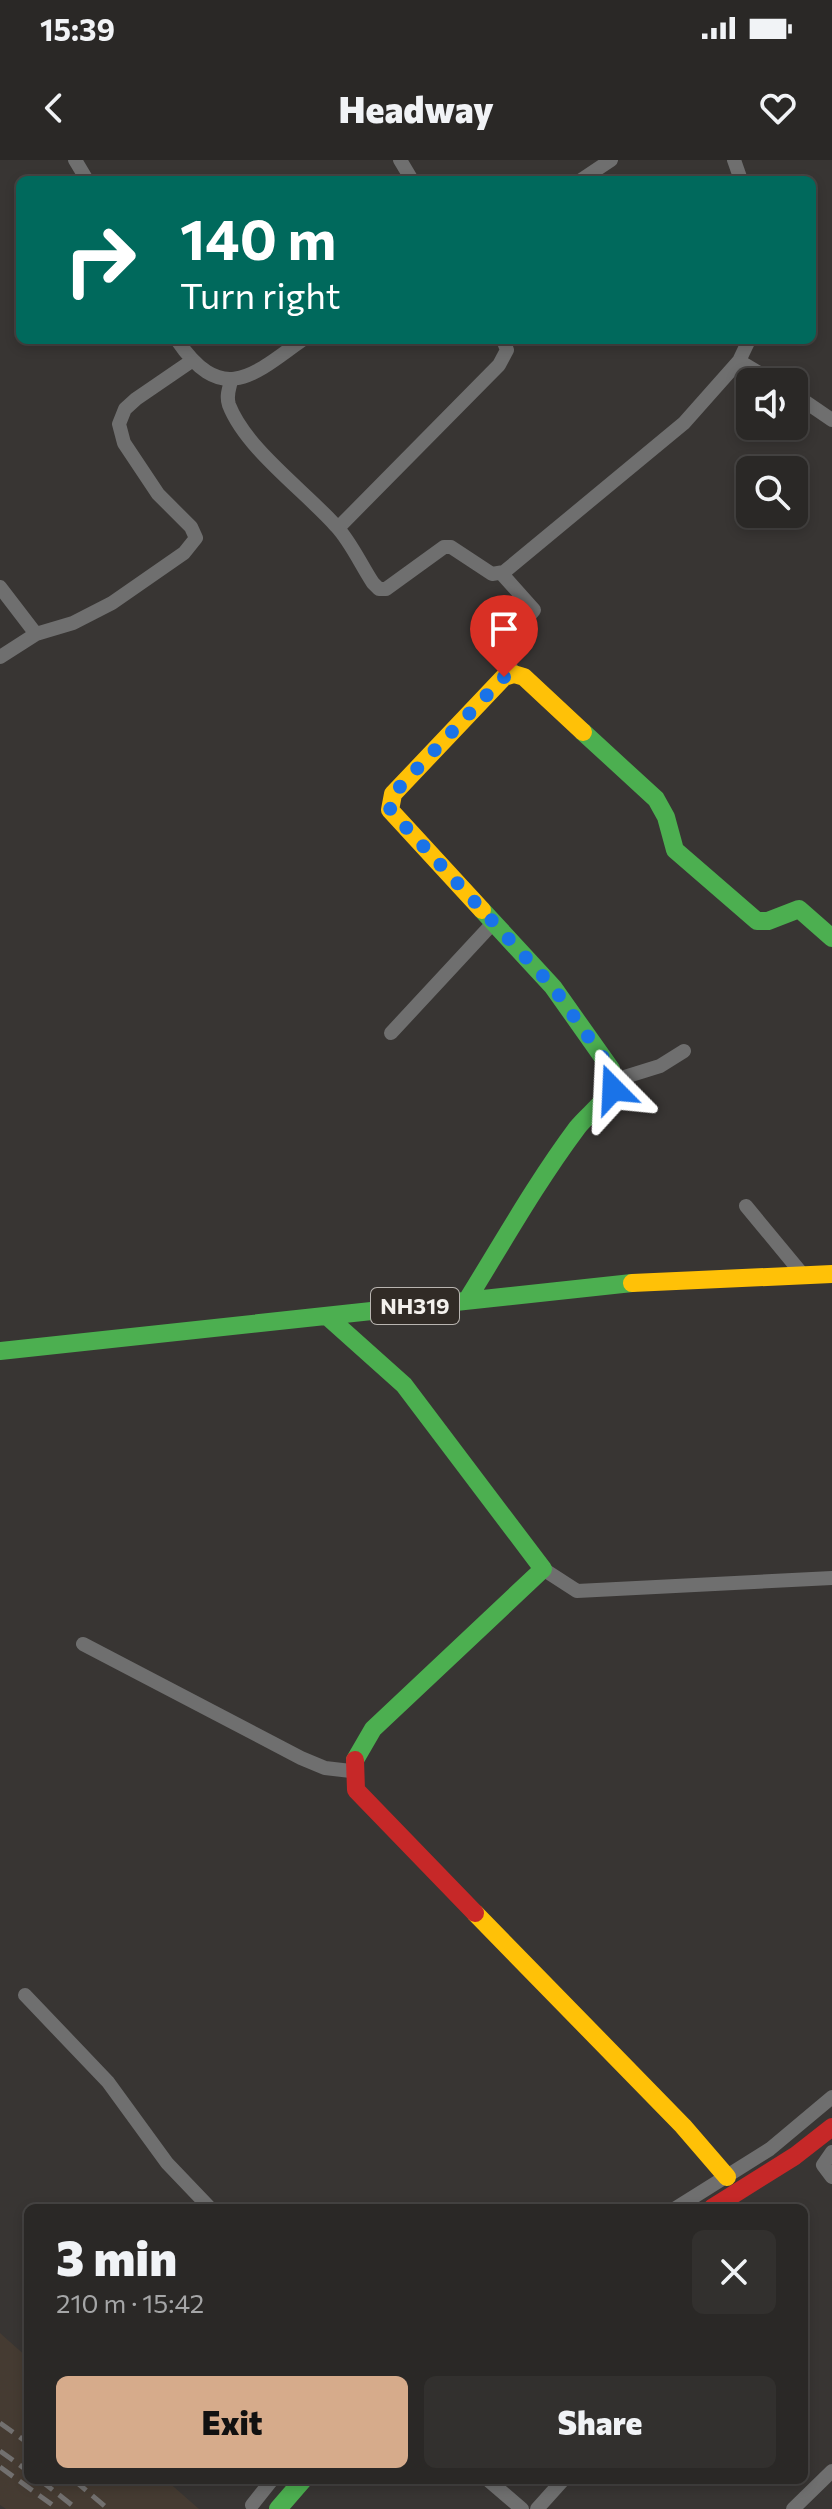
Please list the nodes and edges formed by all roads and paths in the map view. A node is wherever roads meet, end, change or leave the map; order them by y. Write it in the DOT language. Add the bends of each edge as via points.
graph roads {
  1 [pos="611,160"];
  2 [pos="587,176"];
  3 [pos="180,344"];
  4 [pos="296,344"];
  5 [pos="505,344"];
  6 [pos="747,344"];
  7 [pos="193,360"];
  8 [pos="739,361"];
  9 [pos="751,368"];
  10 [pos="231,381"];
  11 [pos="808,404"];
  12 [pos="832,420"];
  13 [pos="338,528"];
  14 [pos="501,573"];
  15 [pos="0,587"];
  16 [pos="36,634"];
  17 [pos="0,657"];
  18 [pos="514,674"];
  19 [pos="494,922"];
  20 [pos="832,938"];
  21 [pos="391,1033"];
  22 [pos="684,1051"];
  23 [pos="615,1080"];
  24 [pos="746,1206"];
  25 [pos="832,1274"];
  26 [pos="803,1275"];
  27 [pos="467,1300"];
  28 [pos="328,1317"];
  29 [pos="0,1351"];
  30 [pos="543,1569"];
  31 [pos="832,1578"];
  32 [pos="83,1644"];
  33 [pos="351,1771"];
  34 [pos="25,1995"];
  35 [pos="832,2097"];
  36 [pos="832,2127"];
  37 [pos="832,2152"];
  38 [pos="727,2177"];
  39 [pos="832,2177"];
  40 [pos="206,2204"];
  41 [pos="683,2204"];
  42 [pos="718,2204"];
  43 [pos="832,2471"];
  44 [pos="269,2484"];
  45 [pos="300,2484"];
  46 [pos="493,2484"];
  47 [pos="559,2484"];
  48 [pos="252,2505"];
  49 [pos="278,2509"];
  50 [pos="522,2509"];
  51 [pos="537,2509"];
  52 [pos="793,2509"];
  1 -- 2 [label="street"];
  3 -- 7 [label="street"];
  4 -- 10 [label="street" via="250,377"];
  5 -- 13 [label="street" via="499,365"];
  6 -- 8 [label="street"];
  7 -- 10 [label="street" via="213,376"];
  7 -- 16 [label="street" via="136,399 119,424 124,443 158,494 196,538 184,553 112,603"];
  8 -- 9 [label="street"];
  8 -- 14 [label="street" via="673,433"];
  10 -- 13 [label="street" via="229,405 242,428"];
  11 -- 12 [label="street"];
  13 -- 14 [label="street" via="379,589 444,547 492,574"];
  14 -- 18 [label="street" via="534,610 502,649"];
  15 -- 16 [label="street"];
  16 -- 17 [label="street"];
  18 -- 19 [label="main road" via="504,677 390,801 390,810"];
  18 -- 20 [label="main road" via="524,677 656,799 675,850 757,921 799,909"];
  19 -- 21 [label="street"];
  19 -- 23 [label="main road" via="553,987"];
  22 -- 23 [label="street" via="660,1066"];
  23 -- 27 [label="main road" via="554,1159"];
  24 -- 26 [label="street"];
  25 -- 26 [label="main road, NH319"];
  26 -- 27 [label="main road, NH319" via="630,1283"];
  27 -- 28 [label="main road, NH319"];
  28 -- 29 [label="main road, NH319"];
  28 -- 30 [label="main road" via="404,1385"];
  30 -- 31 [label="street" via="577,1591"];
  30 -- 33 [label="main road" via="373,1729"];
  32 -- 33 [label="street" via="301,1758"];
  33 -- 38 [label="main road" via="356,1790"];
  34 -- 40 [label="street" via="108,2082 167,2163"];
  35 -- 38 [label="street"];
  36 -- 42 [label="main road"];
  37 -- 39 [label="street" via="823,2165"];
  38 -- 41 [label="street"];
  43 -- 52 [label="street"];
  44 -- 48 [label="street"];
  45 -- 49 [label="main road"];
  46 -- 50 [label="street"];
  47 -- 51 [label="street"];
}
